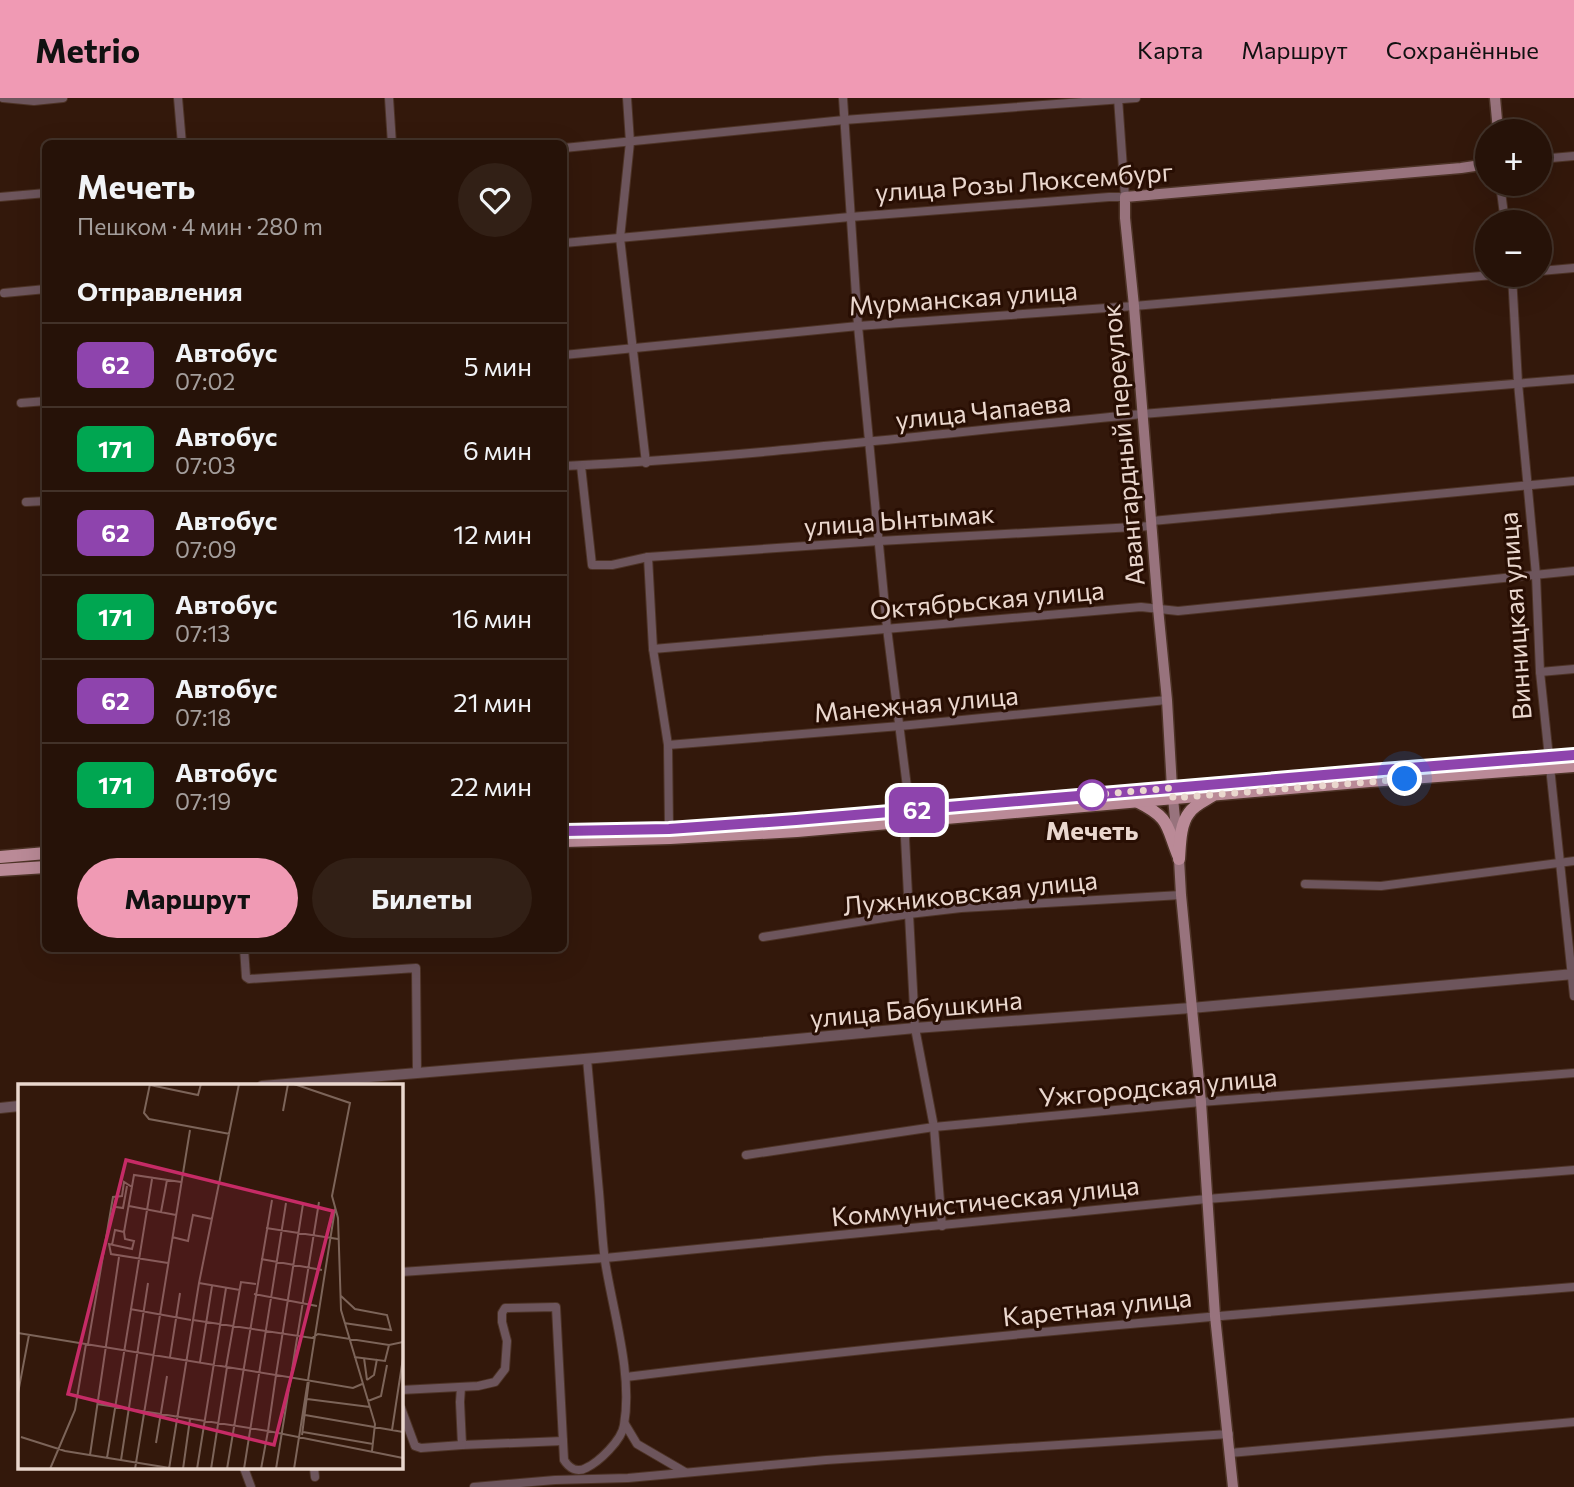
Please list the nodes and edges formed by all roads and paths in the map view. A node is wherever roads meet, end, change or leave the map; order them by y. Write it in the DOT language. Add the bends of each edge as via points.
graph roads {
  1 [pos="4,98"];
  2 [pos="62,98"];
  3 [pos="178,98"];
  4 [pos="389,98"];
  5 [pos="627,98"];
  6 [pos="843,98"];
  7 [pos="1136,98"];
  8 [pos="1495,98"];
  9 [pos="1118,99"];
  10 [pos="1497,119"];
  11 [pos="844,120"];
  12 [pos="182,140"];
  13 [pos="392,140"];
  14 [pos="630,142"];
  15 [pos="567,148"];
  16 [pos="1574,156"];
  17 [pos="1552,158"];
  18 [pos="1475,166"];
  19 [pos="42,193"];
  20 [pos="0,197"];
  21 [pos="1125,197"];
  22 [pos="849,218"];
  23 [pos="620,239"];
  24 [pos="567,243"];
  25 [pos="1574,268"];
  26 [pos="1552,270"];
  27 [pos="1475,277"];
  28 [pos="1513,287"];
  29 [pos="42,289"];
  30 [pos="4,293"];
  31 [pos="1134,306"];
  32 [pos="858,326"];
  33 [pos="634,349"];
  34 [pos="567,355"];
  35 [pos="1574,379"];
  36 [pos="1518,383"];
  37 [pos="42,401"];
  38 [pos="22,403"];
  39 [pos="1143,414"];
  40 [pos="870,442"];
  41 [pos="646,463"];
  42 [pos="567,466"];
  43 [pos="581,466"];
  44 [pos="1574,481"];
  45 [pos="1527,486"];
  46 [pos="42,501"];
  47 [pos="26,502"];
  48 [pos="1152,523"];
  49 [pos="879,541"];
  50 [pos="648,557"];
  51 [pos="1574,571"];
  52 [pos="1536,575"];
  53 [pos="1158,608"];
  54 [pos="887,628"];
  55 [pos="653,649"];
  56 [pos="1574,668"];
  57 [pos="1540,672"];
  58 [pos="1167,700"];
  59 [pos="900,726"];
  60 [pos="668,745"];
  61 [pos="1574,755"];
  62 [pos="1549,763"];
  63 [pos="1574,766"];
  64 [pos="1172,793"];
  65 [pos="1214,794"];
  66 [pos="1137,801"];
  67 [pos="910,816"];
  68 [pos="669,829"];
  69 [pos="567,831"];
  70 [pos="567,841"];
  71 [pos="42,853"];
  72 [pos="0,857"];
  73 [pos="1179,859"];
  74 [pos="1574,861"];
  75 [pos="1559,863"];
  76 [pos="42,867"];
  77 [pos="0,870"];
  78 [pos="1305,884"];
  79 [pos="1181,895"];
  80 [pos="909,914"];
  81 [pos="763,936"];
  82 [pos="244,952"];
  83 [pos="1573,974"];
  84 [pos="1574,996"];
  85 [pos="1191,1008"];
  86 [pos="915,1028"];
  87 [pos="587,1059"];
  88 [pos="417,1073"];
  89 [pos="1574,1073"];
  90 [pos="292,1084"];
  91 [pos="1201,1102"];
  92 [pos="18,1106"];
  93 [pos="0,1108"];
  94 [pos="934,1127"];
  95 [pos="746,1155"];
  96 [pos="1574,1170"];
  97 [pos="1207,1199"];
  98 [pos="942,1226"];
  99 [pos="605,1258"];
  100 [pos="402,1272"];
  101 [pos="1574,1287"];
  102 [pos="1215,1316"];
  103 [pos="626,1377"];
  104 [pos="461,1387"];
  105 [pos="402,1390"];
  106 [pos="402,1411"];
  107 [pos="1574,1422"];
  108 [pos="625,1424"];
  109 [pos="1229,1434"];
  110 [pos="563,1441"];
  111 [pos="462,1445"];
  112 [pos="1230,1453"];
  113 [pos="245,1470"];
  114 [pos="685,1472"];
  115 [pos="578,1474"];
  116 [pos="251,1487"];
  117 [pos="474,1487"];
  118 [pos="1233,1487"];
  1 -- 2 [label="street"];
  3 -- 12 [label="street"];
  4 -- 13 [label="street"];
  5 -- 14 [label="street"];
  6 -- 11 [label="street"];
  7 -- 9 [label="street"];
  8 -- 10 [label="main road"];
  9 -- 11 [label="street"];
  9 -- 21 [label="street, Авангардный переулок"];
  11 -- 14 [label="street"];
  11 -- 22 [label="street"];
  14 -- 15 [label="street"];
  14 -- 23 [label="street"];
  16 -- 17 [label="street"];
  18 -- 21 [label="main road, улица Розы Люксембург"];
  19 -- 20 [label="street"];
  21 -- 22 [label="street, улица Розы Люксембург"];
  21 -- 31 [label="main road, Авангардный переулок"];
  22 -- 23 [label="street, улица Розы Люксембург"];
  22 -- 32 [label="street"];
  23 -- 24 [label="street, улица Розы Люксембург"];
  23 -- 33 [label="street"];
  25 -- 26 [label="street"];
  27 -- 31 [label="street, Мурманская улица"];
  28 -- 36 [label="street, Винницкая улица"];
  29 -- 30 [label="street"];
  31 -- 32 [label="street, Мурманская улица"];
  31 -- 39 [label="main road, Авангардный переулок"];
  32 -- 33 [label="street, Мурманская улица"];
  32 -- 40 [label="street"];
  33 -- 34 [label="street, Мурманская улица"];
  33 -- 41 [label="street"];
  35 -- 36 [label="street, улица Чапаева"];
  36 -- 39 [label="street, улица Чапаева"];
  36 -- 45 [label="street, Винницкая улица"];
  37 -- 38 [label="street"];
  39 -- 40 [label="street, улица Чапаева"];
  39 -- 48 [label="main road, Авангардный переулок"];
  40 -- 41 [label="street, улица Чапаева"];
  40 -- 49 [label="street"];
  41 -- 43 [label="street, улица Чапаева"];
  42 -- 43 [label="street, улица Чапаева"];
  43 -- 50 [label="street, улица Ынтымак" via="592,565"];
  44 -- 45 [label="street, улица Ынтымак"];
  45 -- 48 [label="street, улица Ынтымак"];
  45 -- 52 [label="street, Винницкая улица"];
  46 -- 47 [label="street"];
  48 -- 49 [label="street, улица Ынтымак"];
  48 -- 53 [label="main road, Авангардный переулок"];
  49 -- 50 [label="street, улица Ынтымак"];
  49 -- 54 [label="street"];
  50 -- 55 [label="street"];
  51 -- 52 [label="street, Октябрьская улица"];
  52 -- 53 [label="street, Октябрьская улица" via="1178,611"];
  52 -- 57 [label="street, Винницкая улица"];
  53 -- 54 [label="street, Октябрьская улица"];
  53 -- 58 [label="main road, Авангардный переулок"];
  54 -- 55 [label="street, Октябрьская улица"];
  54 -- 59 [label="street"];
  55 -- 60 [label="street"];
  56 -- 57 [label="street"];
  57 -- 62 [label="street, Винницкая улица"];
  58 -- 59 [label="street, Манежная улица"];
  58 -- 64 [label="main road, Авангардный переулок"];
  59 -- 60 [label="street, Манежная улица"];
  59 -- 67 [label="street"];
  60 -- 68 [label="street"];
  61 -- 62 [label="main road"];
  62 -- 63 [label="main road"];
  62 -- 64 [label="main road"];
  62 -- 65 [label="main road"];
  62 -- 75 [label="street, Винницкая улица"];
  64 -- 65 [label="main road"];
  64 -- 66 [label="main road"];
  64 -- 67 [label="main road"];
  64 -- 73 [label="main road, Авангардный переулок"];
  65 -- 73 [label="main road" via="1187,814"];
  66 -- 67 [label="main road"];
  66 -- 73 [label="main road" via="1162,817"];
  67 -- 68 [label="main road"];
  67 -- 70 [label="main road" via="721,835"];
  67 -- 80 [label="street" via="905,838"];
  68 -- 69 [label="main road"];
  71 -- 72 [label="main road"];
  73 -- 79 [label="main road, Авангардный переулок"];
  74 -- 75 [label="street"];
  75 -- 78 [label="street" via="1381,886"];
  75 -- 83 [label="street, Винницкая улица"];
  76 -- 77 [label="main road"];
  79 -- 80 [label="street, Лужниковская улица"];
  79 -- 85 [label="main road, Авангардный переулок"];
  80 -- 81 [label="street, Лужниковская улица"];
  80 -- 86 [label="street"];
  82 -- 88 [label="street" via="249,979 416,968"];
  83 -- 84 [label="street, Винницкая улица"];
  83 -- 85 [label="street, улица Бабушкина"];
  85 -- 86 [label="street, улица Бабушкина"];
  85 -- 91 [label="main road, Авангардный переулок"];
  86 -- 87 [label="street, улица Бабушкина"];
  86 -- 94 [label="street"];
  87 -- 88 [label="street, улица Бабушкина"];
  87 -- 99 [label="street"];
  88 -- 90 [label="street, улица Бабушкина"];
  89 -- 91 [label="street, Ужгородская улица"];
  91 -- 94 [label="street, Ужгородская улица"];
  91 -- 97 [label="main road, Авангардный переулок"];
  92 -- 93 [label="street"];
  94 -- 95 [label="street, Ужгородская улица"];
  94 -- 98 [label="street"];
  96 -- 97 [label="street, Коммунистическая улица"];
  97 -- 98 [label="street, Коммунистическая улица"];
  97 -- 102 [label="main road, Авангардный переулок"];
  98 -- 99 [label="street, Коммунистическая улица"];
  99 -- 100 [label="street, Коммунистическая улица"];
  99 -- 103 [label="street"];
  101 -- 102 [label="street, Каретная улица"];
  102 -- 103 [label="street, Каретная улица"];
  102 -- 109 [label="main road, Авангардный переулок"];
  103 -- 108 [label="street"];
  104 -- 105 [label="street"];
  104 -- 110 [label="street" via="495,1382 505,1369 505,1308 556,1307"];
  104 -- 111 [label="street"];
  106 -- 111 [label="street" via="415,1446"];
  107 -- 112 [label="street"];
  108 -- 114 [label="street" via="637,1444"];
  108 -- 115 [label="street" via="618,1440"];
  109 -- 112 [label="main road, Авангардный переулок"];
  109 -- 114 [label="street"];
  110 -- 111 [label="street"];
  110 -- 115 [label="street" via="564,1460"];
  112 -- 118 [label="main road, Авангардный переулок"];
  113 -- 116 [label="street"];
  114 -- 115 [label="street" via="628,1478"];
  115 -- 117 [label="street"];
}
